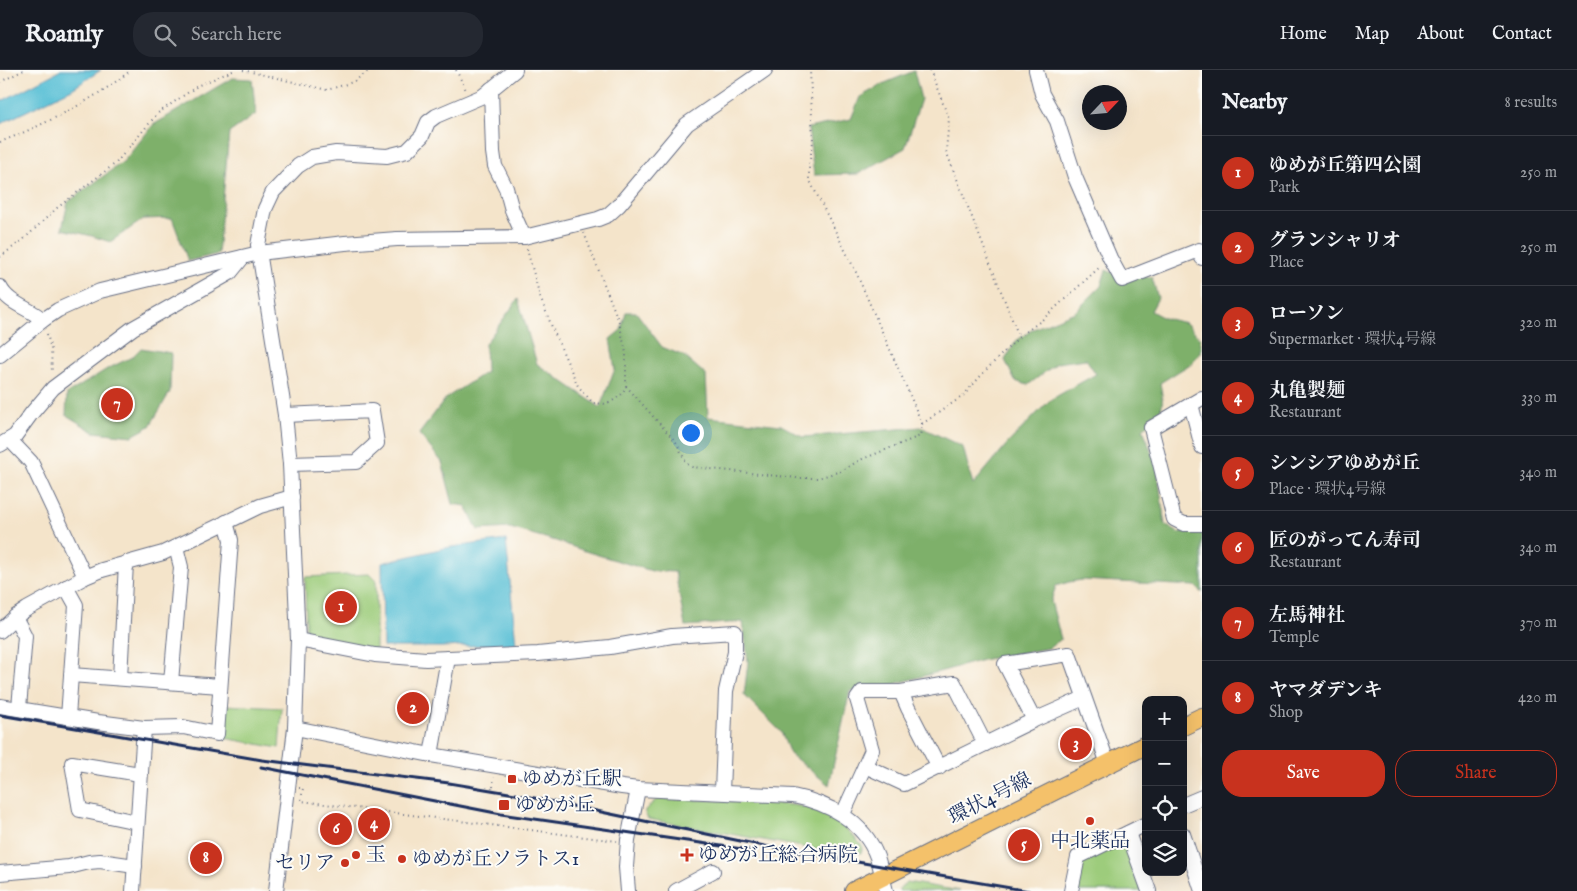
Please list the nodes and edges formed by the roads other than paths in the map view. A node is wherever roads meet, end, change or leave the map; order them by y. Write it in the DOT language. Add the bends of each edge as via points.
graph roads {
  1 [pos="515,70"];
  2 [pos="765,70"];
  3 [pos="1036,70"];
  4 [pos="491,90"];
  5 [pos="524,237"];
  6 [pos="259,253"];
  7 [pos="243,256"];
  8 [pos="1202,258"];
  9 [pos="0,287"];
  10 [pos="43,320"];
  11 [pos="0,355"];
  12 [pos="1197,401"];
  13 [pos="285,415"];
  14 [pos="5,442"];
  15 [pos="1202,446"];
  16 [pos="290,464"];
  17 [pos="292,497"];
  18 [pos="226,522"];
  19 [pos="1202,524"];
  20 [pos="176,547"];
  21 [pos="126,563"];
  22 [pos="85,577"];
  23 [pos="66,587"];
  24 [pos="15,617"];
  25 [pos="0,631"];
  26 [pos="298,640"];
  27 [pos="448,658"];
  28 [pos="71,675"];
  29 [pos="120,678"];
  30 [pos="171,682"];
  31 [pos="220,686"];
  32 [pos="901,692"];
  33 [pos="1084,698"];
  34 [pos="0,706"];
  35 [pos="19,708"];
  36 [pos="68,717"];
  37 [pos="1202,717"];
  38 [pos="1034,720"];
  39 [pos="1187,724"];
  40 [pos="144,728"];
  41 [pos="295,728"];
  42 [pos="985,744"];
  43 [pos="1142,748"];
  44 [pos="431,755"];
  45 [pos="1108,764"];
  46 [pos="865,766"];
  47 [pos="938,768"];
  48 [pos="140,774"];
  49 [pos="638,789"];
  50 [pos="722,792"];
  51 [pos="1202,797"];
  52 [pos="1187,804"];
  53 [pos="843,814"];
  54 [pos="138,822"];
  55 [pos="1142,826"];
  56 [pos="1128,833"];
  57 [pos="1187,846"];
  58 [pos="135,866"];
  59 [pos="713,871"];
  60 [pos="0,873"];
  61 [pos="884,884"];
  62 [pos="133,891"];
  63 [pos="276,891"];
  64 [pos="628,891"];
  65 [pos="676,891"];
  66 [pos="854,891"];
  67 [pos="1071,891"];
  68 [pos="1149,891"];
  69 [pos="1202,891"];
  1 -- 4 [label="street"];
  2 -- 5 [label="street" via="687,124 608,215"];
  3 -- 8 [label="street" via="1042,94 1057,121 1074,177 1122,280 1199,250"];
  4 -- 5 [label="street" via="495,166"];
  4 -- 6 [label="street" via="436,116 407,151 386,156 336,153 312,157 298,166 273,192 264,209"];
  5 -- 6 [label="street" via="397,239"];
  6 -- 7 [label="street"];
  6 -- 13 [label="street"];
  7 -- 10 [label="street" via="100,291"];
  7 -- 14 [label="street" via="230,273 134,328 53,388 15,436"];
  9 -- 10 [label="street" via="3,294"];
  10 -- 11 [label="street"];
  12 -- 15 [label="street"];
  12 -- 19 [label="street" via="1151,428 1174,519 1184,524"];
  13 -- 16 [label="street"];
  13 -- 16 [label="street" via="372,411 376,443 356,462"];
  14 -- 22 [label="street" via="31,462"];
  16 -- 17 [label="street"];
  17 -- 18 [label="street" via="260,506"];
  17 -- 26 [label="street"];
  18 -- 20 [label="street"];
  18 -- 31 [label="street" via="231,540"];
  20 -- 21 [label="street"];
  20 -- 30 [label="street" via="181,567"];
  21 -- 22 [label="street"];
  21 -- 29 [label="street"];
  22 -- 23 [label="street"];
  23 -- 24 [label="street"];
  23 -- 28 [label="street" via="76,605"];
  24 -- 25 [label="street"];
  24 -- 35 [label="street" via="25,636"];
  26 -- 27 [label="street" via="375,655"];
  26 -- 41 [label="street"];
  27 -- 44 [label="street"];
  27 -- 50 [label="street" via="538,654 610,647 672,636 735,632 736,652 726,691"];
  28 -- 29 [label="street"];
  28 -- 36 [label="street"];
  29 -- 30 [label="street"];
  30 -- 31 [label="street"];
  31 -- 40 [label="street" via="217,734 183,727"];
  32 -- 42 [label="street" via="954,683"];
  32 -- 46 [label="street" via="862,692 857,699 872,750"];
  32 -- 47 [label="street"];
  33 -- 38 [label="street"];
  33 -- 38 [label="street" via="1068,654 1005,664"];
  33 -- 45 [label="street"];
  34 -- 35 [label="street"];
  35 -- 36 [label="street"];
  36 -- 40 [label="street"];
  37 -- 39 [label="main road"];
  38 -- 42 [label="street"];
  40 -- 48 [label="street"];
  41 -- 44 [label="street"];
  41 -- 63 [label="street"];
  42 -- 47 [label="street"];
  43 -- 45 [label="main road, 環状4号線"];
  44 -- 49 [label="street"];
  45 -- 61 [label="main road, 環状4号線"];
  46 -- 47 [label="street" via="904,784"];
  46 -- 53 [label="street"];
  48 -- 54 [label="street"];
  48 -- 54 [label="street" via="72,763 80,810"];
  49 -- 50 [label="street"];
  49 -- 64 [label="street" via="628,840"];
  50 -- 53 [label="street" via="793,796"];
  51 -- 52 [label="street"];
  53 -- 61 [label="street" via="869,841"];
  54 -- 58 [label="street"];
  55 -- 56 [label="street"];
  56 -- 67 [label="street" via="1078,857"];
  56 -- 68 [label="street"];
  57 -- 69 [label="street"];
  58 -- 60 [label="street" via="100,861"];
  58 -- 62 [label="street"];
  59 -- 65 [label="street"];
  61 -- 66 [label="main road, 環状4号線"];
}
